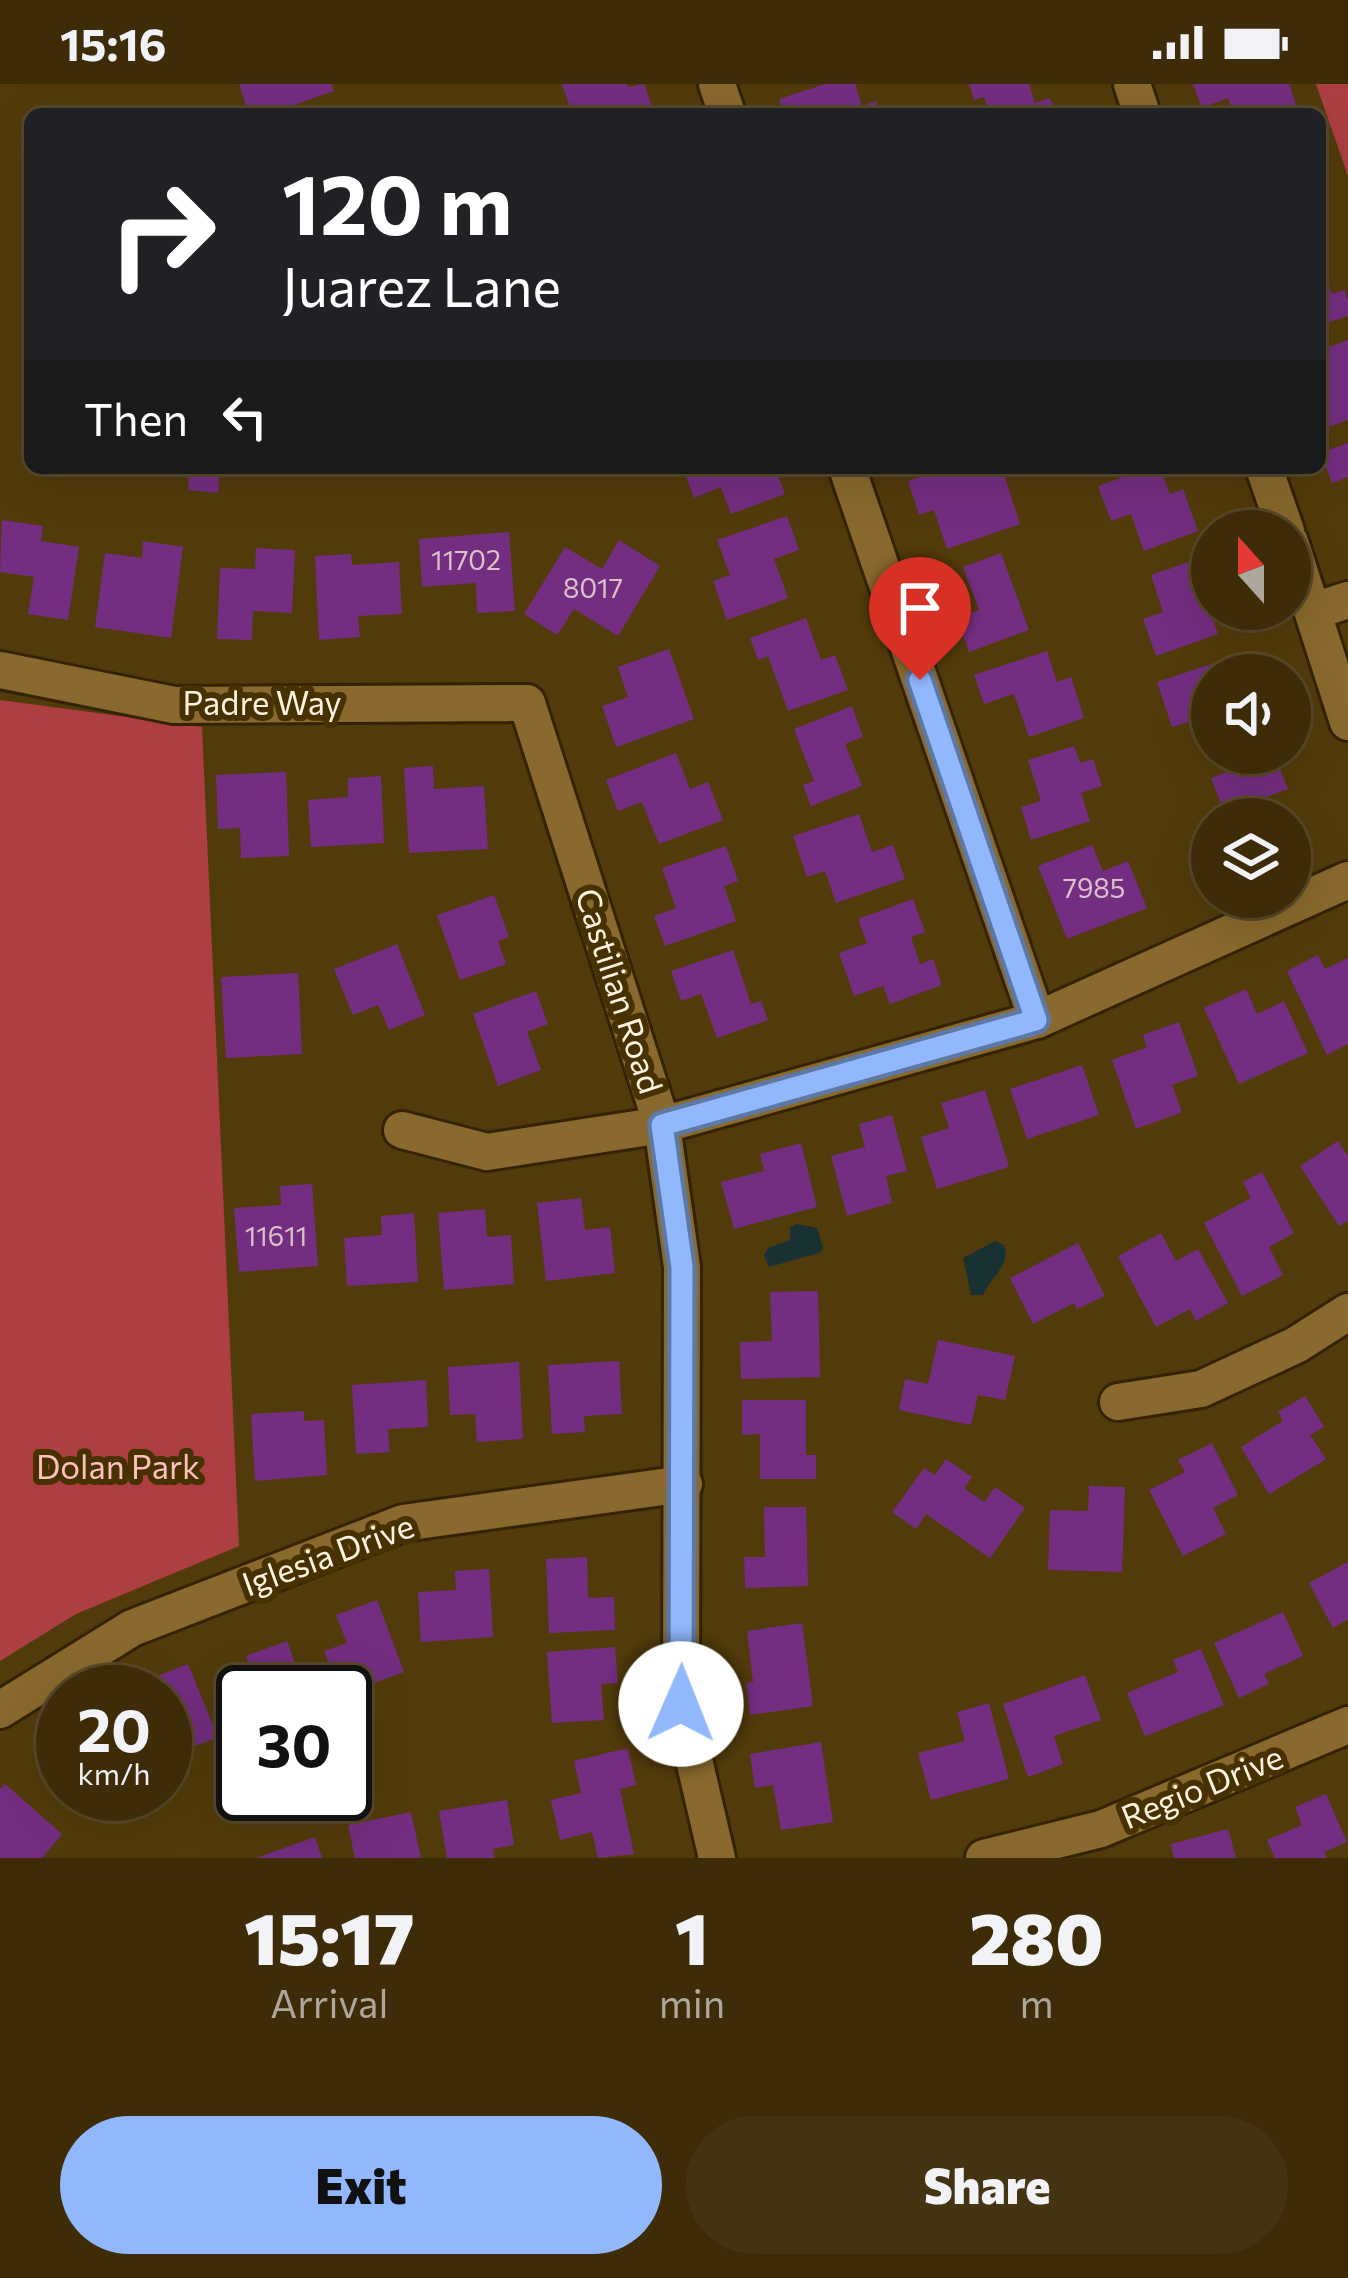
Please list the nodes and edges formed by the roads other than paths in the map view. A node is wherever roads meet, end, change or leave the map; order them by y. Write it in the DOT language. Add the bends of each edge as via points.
graph roads {
  1 [pos="849,474"];
  2 [pos="1266,474"];
  3 [pos="1279,510"];
  4 [pos="1311,575"];
  5 [pos="1331,606"];
  6 [pos="0,670"];
  7 [pos="526,703"];
  8 [pos="1348,722"];
  9 [pos="1348,880"];
  10 [pos="1036,1020"];
  11 [pos="662,1125"];
  12 [pos="402,1130"];
  13 [pos="1348,1312"];
  14 [pos="1118,1402"];
  15 [pos="684,1484"];
  16 [pos="0,1710"];
  17 [pos="1348,1725"];
  18 [pos="1106,1843"];
  19 [pos="717,1858"];
  20 [pos="983,1858"];
  1 -- 10 [label="street"];
  2 -- 3 [label="street"];
  4 -- 5 [label="street"];
  5 -- 8 [label="street"];
  6 -- 7 [label="street, Padre Way" via="174,705"];
  7 -- 11 [label="street, Castilian Road"];
  9 -- 10 [label="street"];
  10 -- 11 [label="street"];
  11 -- 12 [label="street" via="488,1152"];
  11 -- 15 [label="street, Castilian Road" via="682,1267"];
  13 -- 14 [label="street" via="1201,1389"];
  15 -- 16 [label="street, Iglesia Drive" via="403,1523 132,1628"];
  15 -- 19 [label="street, Castilian Road" via="681,1704"];
  17 -- 18 [label="street, Regio Drive"];
  18 -- 20 [label="street, Regio Drive"];
}
